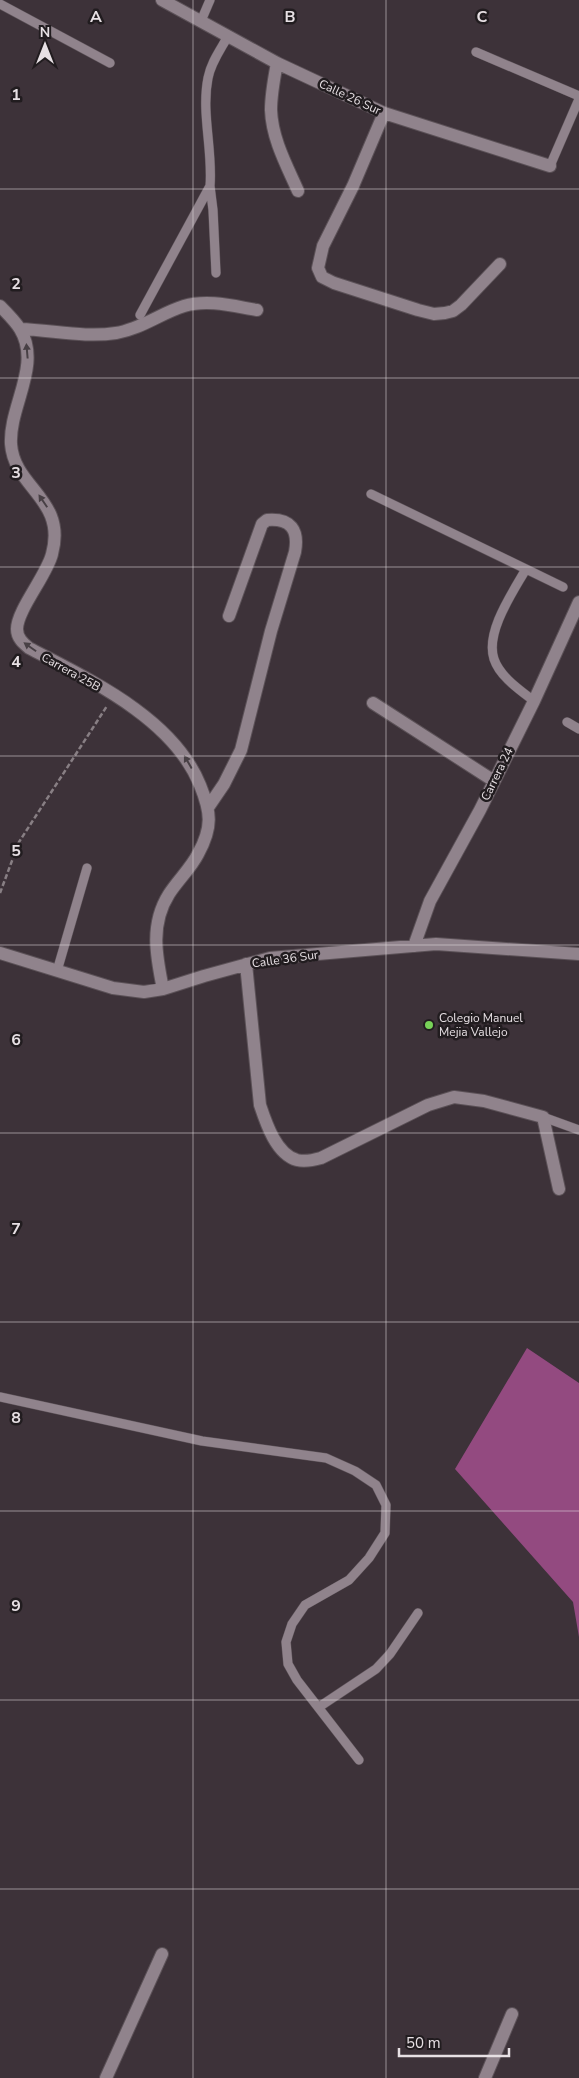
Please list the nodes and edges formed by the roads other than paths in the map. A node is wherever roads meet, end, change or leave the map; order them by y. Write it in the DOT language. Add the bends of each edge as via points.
graph roads {
  1 [pos="162,0"];
  2 [pos="210,0"];
  3 [pos="0,4"];
  4 [pos="201,21"];
  5 [pos="228,36"];
  6 [pos="476,52"];
  7 [pos="110,63"];
  8 [pos="277,63"];
  9 [pos="579,97"];
  10 [pos="384,113"];
  11 [pos="550,166"];
  12 [pos="210,186"];
  13 [pos="298,192"];
  14 [pos="500,264"];
  15 [pos="216,273"];
  16 [pos="0,306"];
  17 [pos="257,310"];
  18 [pos="140,315"];
  19 [pos="20,329"];
  20 [pos="371,494"];
  21 [pos="526,570"];
  22 [pos="563,587"];
  23 [pos="579,602"];
  24 [pos="230,616"];
  25 [pos="534,701"];
  26 [pos="374,703"];
  27 [pos="567,722"];
  28 [pos="579,729"];
  29 [pos="494,780"];
  30 [pos="209,806"];
  31 [pos="87,868"];
  32 [pos="414,946"];
  33 [pos="0,953"];
  34 [pos="579,954"];
  35 [pos="246,964"];
  36 [pos="57,971"];
  37 [pos="163,989"];
  38 [pos="543,1117"];
  39 [pos="579,1130"];
  40 [pos="559,1190"];
  41 [pos="0,1397"];
  42 [pos="418,1613"];
  43 [pos="319,1707"];
  44 [pos="359,1760"];
  45 [pos="162,1954"];
  46 [pos="512,2014"];
  47 [pos="106,2078"];
  48 [pos="485,2078"];
  1 -- 4 [label="street, Calle 26 Sur"];
  2 -- 4 [label="lane"];
  3 -- 7 [label="lane"];
  4 -- 5 [label="street, Calle 26 Sur"];
  5 -- 8 [label="street, Calle 26 Sur"];
  5 -- 12 [label="lane" via="212,63 208,78"];
  6 -- 9 [label="lane"];
  8 -- 10 [label="street, Calle 26 Sur"];
  8 -- 13 [label="street" via="271,96 273,126"];
  9 -- 11 [label="lane"];
  10 -- 11 [label="street, Calle 26 Sur"];
  10 -- 14 [label="street" via="323,246 318,268 322,277 434,314 453,311 461,305"];
  12 -- 15 [label="lane"];
  12 -- 18 [label="lane"];
  16 -- 19 [label="street, Carrera 25B"];
  17 -- 19 [label="street" via="216,304 184,306 129,330 113,333"];
  30 -- 19 [label="street, Carrera 25B, one-way" via="182,752 153,722 20,640 17,629 20,617 43,576 52,554 55,533 52,516 44,500 16,464 11,445 28,357"];
  20 -- 21 [label="lane"];
  21 -- 22 [label="lane"];
  21 -- 25 [label="lane" via="496,626 494,659 509,680"];
  23 -- 25 [label="street, Carrera 24"];
  24 -- 30 [label="street" via="262,524 275,519 287,523 295,530 296,552 271,631 241,750"];
  25 -- 29 [label="street, Carrera 24"];
  26 -- 29 [label="street"];
  27 -- 28 [label="lane"];
  29 -- 32 [label="street, Carrera 24" via="430,901"];
  30 -- 37 [label="street, Carrera 25B" via="209,826 199,852 170,892 156,928 156,951"];
  31 -- 36 [label="lane"];
  32 -- 34 [label="street, Calle 36 Sur" via="468,945"];
  32 -- 35 [label="street, Calle 36 Sur" via="270,958"];
  33 -- 36 [label="street, Calle 36 Sur"];
  35 -- 37 [label="street, Calle 36 Sur"];
  35 -- 38 [label="street" via="260,1105 274,1138 296,1160 321,1158 428,1105 454,1097 484,1101"];
  36 -- 37 [label="street, Calle 36 Sur" via="130,991"];
  38 -- 39 [label="lane"];
  38 -- 40 [label="street"];
  41 -- 43 [label="lane" via="202,1441 326,1458 376,1484 386,1506 385,1533 349,1580 305,1605 292,1624 286,1642 288,1664"];
  42 -- 43 [label="lane" via="376,1669"];
  43 -- 44 [label="lane"];
  45 -- 47 [label="street"];
  46 -- 48 [label="street"];
}
